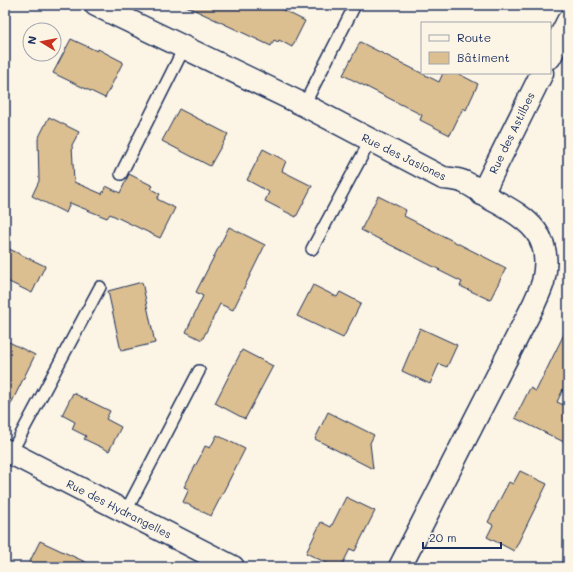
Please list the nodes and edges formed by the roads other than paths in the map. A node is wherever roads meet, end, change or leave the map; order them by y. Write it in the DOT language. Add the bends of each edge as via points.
graph roads {
  1 [pos="355,5"];
  2 [pos="105,7"];
  3 [pos="568,21"];
  4 [pos="184,48"];
  5 [pos="551,55"];
  6 [pos="542,74"];
  7 [pos="304,106"];
  8 [pos="370,141"];
  9 [pos="121,174"];
  10 [pos="482,194"];
  11 [pos="312,249"];
  12 [pos="100,287"];
  13 [pos="199,371"];
  14 [pos="8,452"];
  15 [pos="125,513"];
  16 [pos="233,567"];
  17 [pos="400,567"];
  1 -- 7 [label="lane"];
  2 -- 4 [label="street, Rue des Jasiones"];
  3 -- 5 [label="street"];
  4 -- 7 [label="street, Rue des Jasiones"];
  4 -- 9 [label="lane"];
  6 -- 10 [label="street, Rue des Astilbes"];
  7 -- 8 [label="street, Rue des Jasiones"];
  8 -- 10 [label="street, Rue des Jasiones" via="443,178 464,181"];
  8 -- 11 [label="lane"];
  10 -- 17 [label="street, Rue des Jasiones" via="518,213 543,241 546,262 543,282"];
  12 -- 14 [label="lane"];
  13 -- 15 [label="lane"];
  14 -- 15 [label="street, Rue des Hydrangelles"];
  15 -- 16 [label="street, Rue des Hydrangelles"];
}
